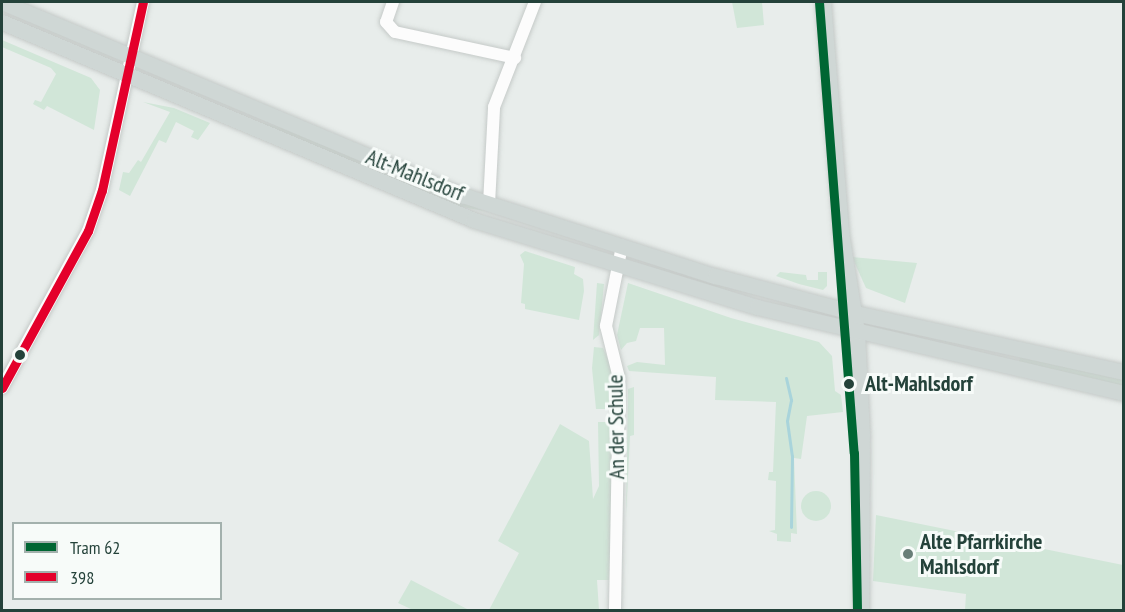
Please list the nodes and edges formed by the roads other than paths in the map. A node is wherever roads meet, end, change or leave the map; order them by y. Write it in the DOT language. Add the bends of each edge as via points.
graph roads {
  1 [pos="2,2"];
  2 [pos="143,2"];
  3 [pos="393,2"];
  4 [pos="535,2"];
  5 [pos="823,2"];
  6 [pos="2,22"];
  7 [pos="130,56"];
  8 [pos="515,58"];
  9 [pos="125,75"];
  10 [pos="489,204"];
  11 [pos="622,246"];
  12 [pos="617,263"];
  13 [pos="855,313"];
  14 [pos="857,332"];
  15 [pos="1124,372"];
  16 [pos="2,388"];
  17 [pos="1124,393"];
  18 [pos="615,610"];
  19 [pos="861,610"];
  1 -- 7 [label="main road, Alt-Mahlsdorf"];
  2 -- 7 [label="street"];
  3 -- 8 [label="street" via="386,22 395,32"];
  4 -- 8 [label="street"];
  5 -- 13 [label="main road" via="841,232"];
  6 -- 9 [label="main road, Alt-Mahlsdorf"];
  7 -- 9 [label="street"];
  7 -- 10 [label="main road, Alt-Mahlsdorf"];
  8 -- 10 [label="street" via="494,107"];
  9 -- 12 [label="main road, Alt-Mahlsdorf" via="474,220"];
  9 -- 16 [label="street" via="102,190 88,231"];
  10 -- 11 [label="main road, Alt-Mahlsdorf"];
  11 -- 12 [label="street, An der Schule"];
  11 -- 13 [label="main road, Alt-Mahlsdorf" via="715,276"];
  12 -- 14 [label="main road, Alt-Mahlsdorf" via="732,300"];
  12 -- 18 [label="street, An der Schule" via="606,326 619,378"];
  13 -- 14 [label="main road"];
  13 -- 15 [label="main road, Alt-Mahlsdorf"];
  14 -- 17 [label="main road, Alt-Mahlsdorf"];
  14 -- 19 [label="main road" via="862,435"];
}
